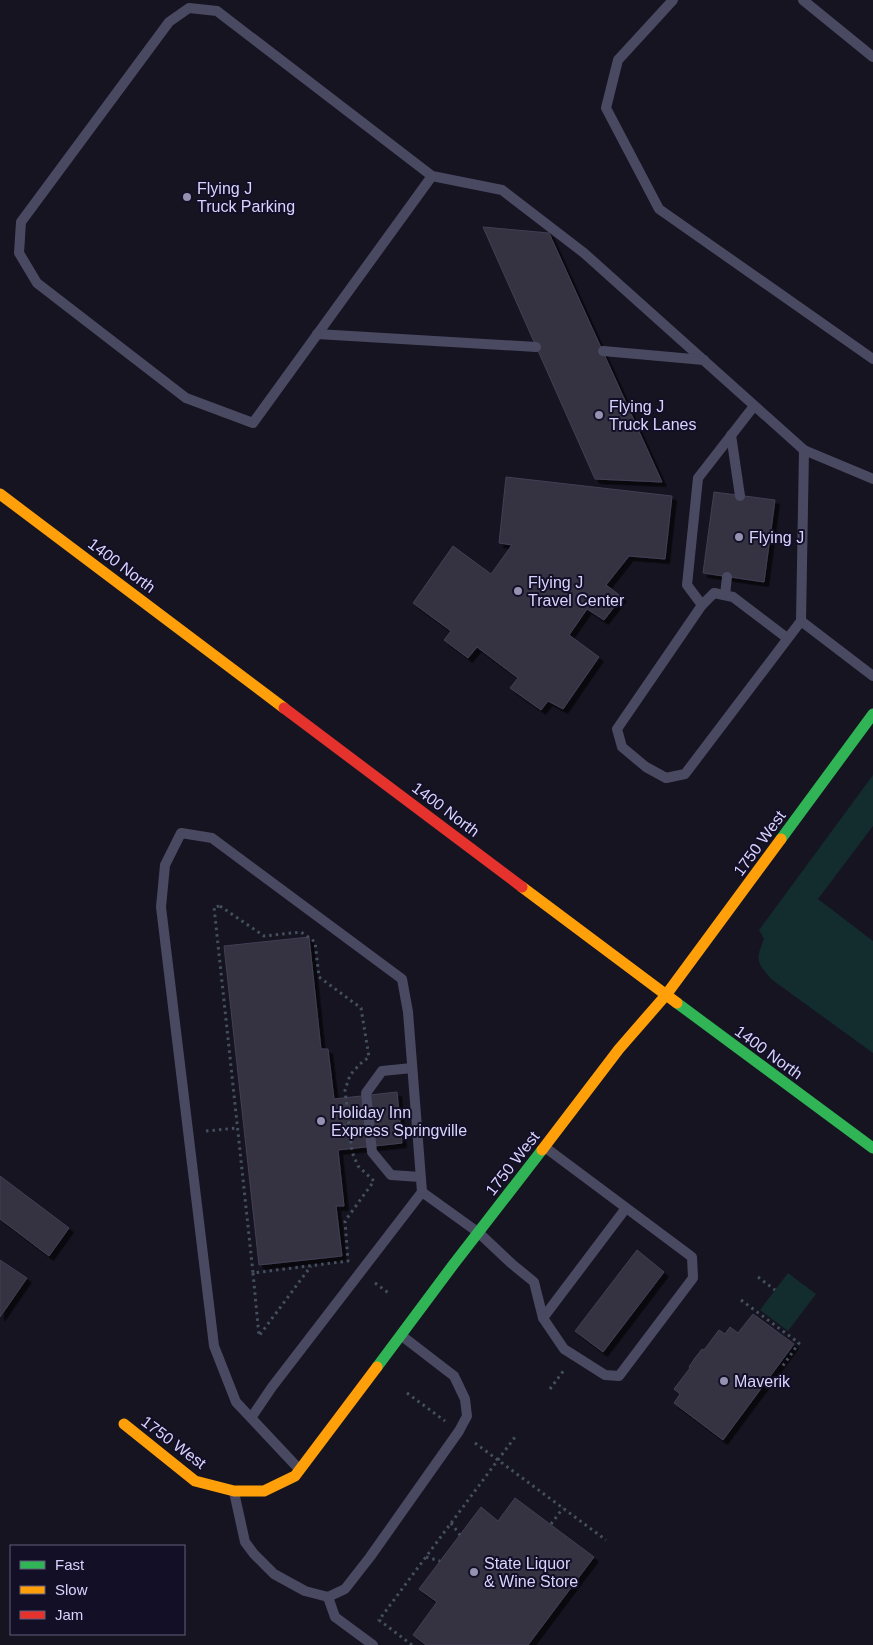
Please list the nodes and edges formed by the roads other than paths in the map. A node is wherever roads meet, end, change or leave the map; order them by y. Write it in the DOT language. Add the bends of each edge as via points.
graph roads {
  1 [pos="672,0"];
  2 [pos="803,0"];
  3 [pos="873,57"];
  4 [pos="432,176"];
  5 [pos="317,334"];
  6 [pos="536,347"];
  7 [pos="603,351"];
  8 [pos="873,359"];
  9 [pos="704,360"];
  10 [pos="754,406"];
  11 [pos="731,435"];
  12 [pos="804,450"];
  13 [pos="873,479"];
  14 [pos="0,494"];
  15 [pos="740,496"];
  16 [pos="727,577"];
  17 [pos="725,595"];
  18 [pos="702,605"];
  19 [pos="800,621"];
  20 [pos="787,638"];
  21 [pos="873,676"];
  22 [pos="873,714"];
  23 [pos="666,996"];
  24 [pos="412,1068"];
  25 [pos="545,1147"];
  26 [pos="873,1148"];
  27 [pos="420,1177"];
  28 [pos="422,1192"];
  29 [pos="626,1208"];
  30 [pos="478,1233"];
  31 [pos="543,1318"];
  32 [pos="400,1335"];
  33 [pos="251,1418"];
  34 [pos="124,1424"];
  35 [pos="300,1470"];
  36 [pos="234,1491"];
  37 [pos="328,1597"];
  38 [pos="373,1645"];
  1 -- 8 [label="lane" via="618,60 606,108 659,209"];
  2 -- 3 [label="lane"];
  4 -- 5 [label="lane"];
  4 -- 5 [label="lane" via="217,11 189,8 169,22 21,222 19,252 37,282 186,398 253,424"];
  4 -- 9 [label="lane" via="502,190 584,253"];
  5 -- 6 [label="lane"];
  7 -- 9 [label="lane"];
  9 -- 10 [label="lane"];
  10 -- 11 [label="lane"];
  10 -- 12 [label="lane"];
  11 -- 15 [label="lane"];
  11 -- 18 [label="lane" via="698,478 687,585"];
  12 -- 13 [label="lane"];
  12 -- 19 [label="lane"];
  14 -- 23 [label="street, 1400 North"];
  16 -- 17 [label="lane"];
  17 -- 18 [label="lane" via="714,593"];
  17 -- 20 [label="lane" via="733,597"];
  18 -- 20 [label="lane" via="617,729 622,748 666,778 685,774"];
  19 -- 20 [label="lane"];
  19 -- 21 [label="lane"];
  22 -- 23 [label="street, 1750 West"];
  23 -- 25 [label="street, 1750 West" via="619,1050"];
  23 -- 26 [label="street, 1400 North"];
  24 -- 27 [label="lane"];
  24 -- 27 [label="lane" via="382,1071 366,1093 372,1152 391,1175"];
  24 -- 33 [label="lane" via="402,979 212,838 181,833 165,865 161,906 188,1134 214,1346 236,1402"];
  25 -- 29 [label="lane"];
  25 -- 30 [label="street, 1750 West"];
  27 -- 28 [label="lane"];
  28 -- 30 [label="lane"];
  28 -- 33 [label="lane"];
  29 -- 31 [label="lane"];
  29 -- 31 [label="lane" via="692,1256 693,1278 619,1376 605,1375 564,1349"];
  30 -- 31 [label="lane" via="534,1282"];
  30 -- 32 [label="street, 1750 West"];
  32 -- 35 [label="street, 1750 West"];
  32 -- 37 [label="lane" via="454,1376 465,1398 467,1416 370,1558 345,1589"];
  33 -- 35 [label="lane"];
  34 -- 36 [label="street, 1750 West" via="196,1481"];
  35 -- 36 [label="street, 1750 West" via="295,1476 264,1491"];
  36 -- 37 [label="lane" via="245,1542 254,1554 274,1574 306,1591"];
  37 -- 38 [label="lane" via="334,1617"];
}
